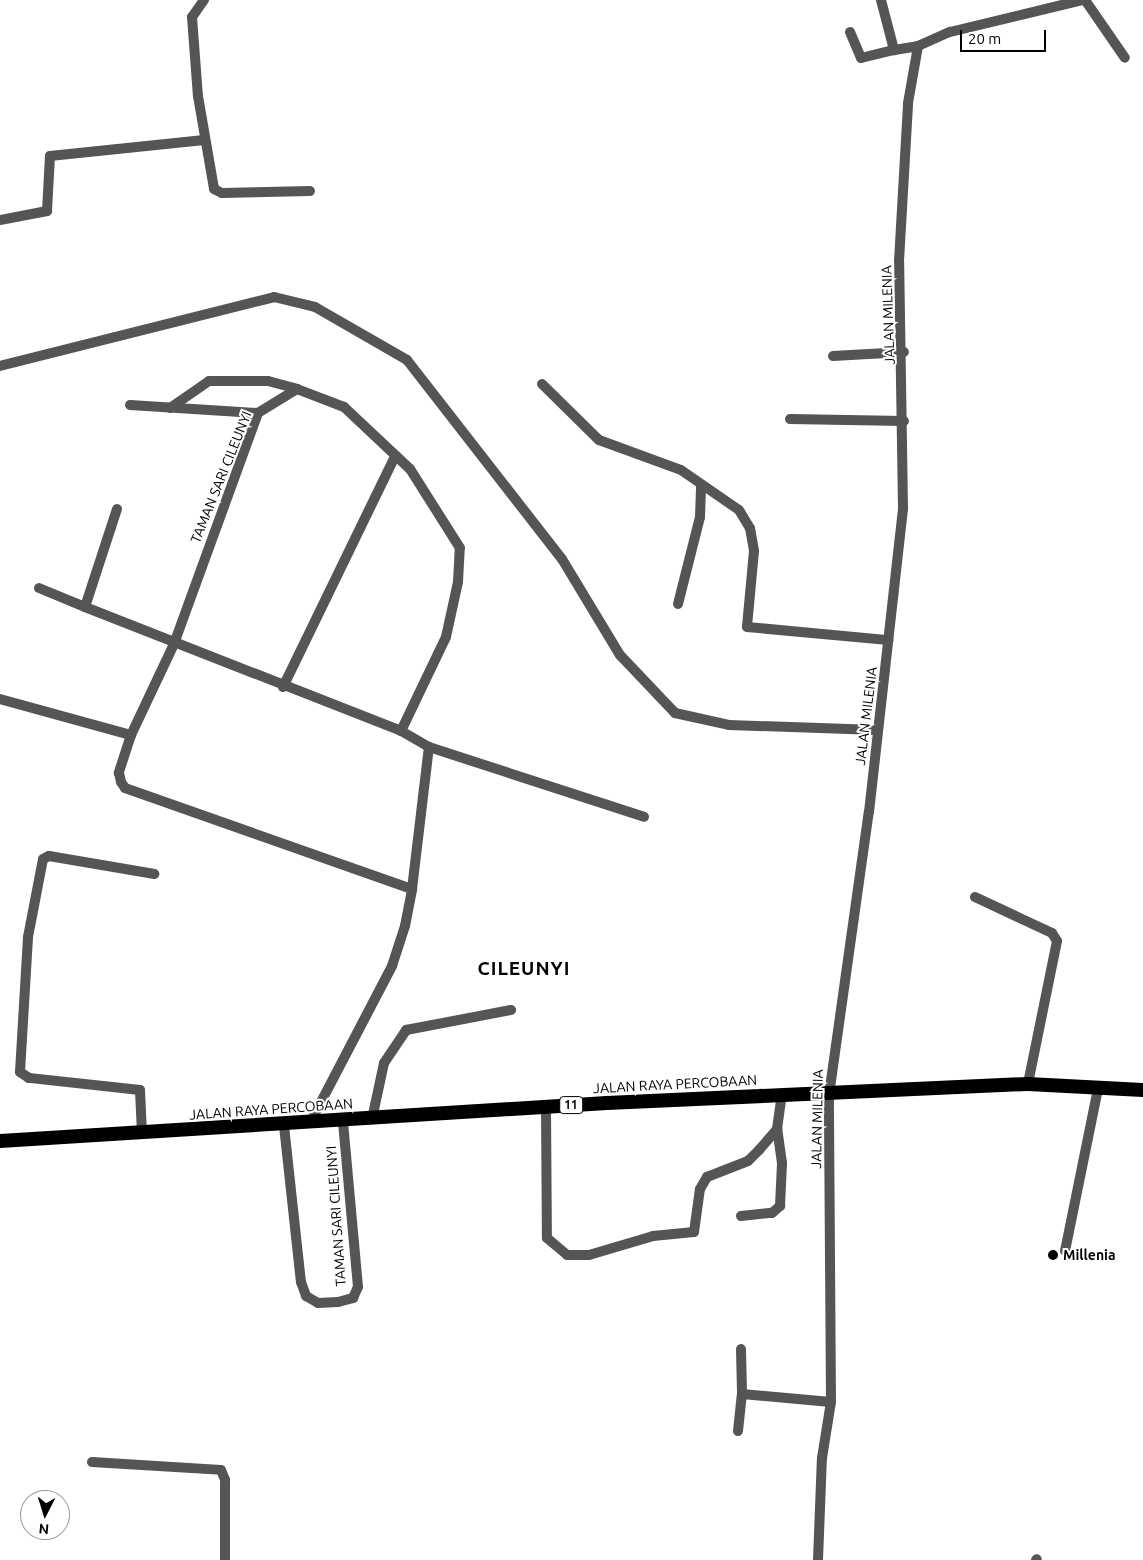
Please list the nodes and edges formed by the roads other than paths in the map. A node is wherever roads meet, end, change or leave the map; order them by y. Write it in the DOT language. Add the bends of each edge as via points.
graph roads {
  1 [pos="204,0"];
  2 [pos="881,0"];
  3 [pos="1084,0"];
  4 [pos="850,32"];
  5 [pos="918,46"];
  6 [pos="894,50"];
  7 [pos="1125,58"];
  8 [pos="204,140"];
  9 [pos="310,191"];
  10 [pos="0,220"];
  11 [pos="904,352"];
  12 [pos="833,356"];
  13 [pos="0,366"];
  14 [pos="542,384"];
  15 [pos="297,389"];
  16 [pos="130,405"];
  17 [pos="170,408"];
  18 [pos="258,413"];
  19 [pos="790,419"];
  20 [pos="904,421"];
  21 [pos="395,456"];
  22 [pos="701,485"];
  23 [pos="117,508"];
  24 [pos="39,588"];
  25 [pos="678,604"];
  26 [pos="85,607"];
  27 [pos="888,640"];
  28 [pos="174,644"];
  29 [pos="283,687"];
  30 [pos="0,698"];
  31 [pos="877,730"];
  32 [pos="401,731"];
  33 [pos="130,735"];
  34 [pos="429,746"];
  35 [pos="644,817"];
  36 [pos="154,874"];
  37 [pos="412,889"];
  38 [pos="975,896"];
  39 [pos="511,1010"];
  40 [pos="1028,1084"];
  41 [pos="1098,1089"];
  42 [pos="1143,1090"];
  43 [pos="782,1095"];
  44 [pos="829,1095"];
  45 [pos="546,1108"];
  46 [pos="372,1119"];
  47 [pos="343,1121"];
  48 [pos="310,1123"];
  49 [pos="284,1126"];
  50 [pos="777,1129"];
  51 [pos="142,1133"];
  52 [pos="0,1141"];
  53 [pos="741,1216"];
  54 [pos="1066,1251"];
  55 [pos="741,1349"];
  56 [pos="742,1394"];
  57 [pos="831,1402"];
  58 [pos="738,1431"];
  59 [pos="92,1462"];
  60 [pos="224,1560"];
  61 [pos="818,1560"];
  1 -- 8 [label="street" via="192,17"];
  2 -- 6 [label="street"];
  3 -- 5 [label="street" via="950,32"];
  3 -- 7 [label="street"];
  4 -- 6 [label="street" via="861,58"];
  5 -- 6 [label="street"];
  5 -- 11 [label="street, JALAN MILENIA" via="908,103 900,233"];
  8 -- 9 [label="street" via="210,180 222,193"];
  8 -- 10 [label="street" via="50,156 47,211"];
  11 -- 12 [label="street"];
  11 -- 20 [label="street, JALAN MILENIA"];
  13 -- 31 [label="street" via="274,298 315,307 408,360 562,559 620,655 675,713 729,725"];
  14 -- 22 [label="street" via="599,440 659,461"];
  15 -- 17 [label="street" via="268,381 209,381"];
  15 -- 18 [label="street, TAMAN SARI CILEUNYI"];
  15 -- 21 [label="street" via="344,407"];
  16 -- 17 [label="street"];
  17 -- 18 [label="street"];
  18 -- 28 [label="street, TAMAN SARI CILEUNYI"];
  19 -- 20 [label="street"];
  20 -- 27 [label="street, JALAN MILENIA" via="903,508"];
  21 -- 29 [label="street"];
  21 -- 32 [label="street" via="410,469 460,548 458,582 446,637"];
  22 -- 25 [label="street" via="700,517"];
  22 -- 27 [label="street" via="739,510 750,528 754,550 747,627"];
  23 -- 26 [label="street"];
  24 -- 26 [label="street"];
  26 -- 28 [label="street"];
  27 -- 31 [label="street, JALAN MILENIA"];
  28 -- 29 [label="street"];
  28 -- 33 [label="street, TAMAN SARI CILEUNYI"];
  29 -- 32 [label="street"];
  30 -- 33 [label="street"];
  31 -- 44 [label="street, JALAN MILENIA"];
  32 -- 34 [label="street"];
  33 -- 37 [label="street, TAMAN SARI CILEUNYI" via="119,773 125,788"];
  34 -- 35 [label="street"];
  34 -- 37 [label="street"];
  36 -- 51 [label="street" via="49,856 43,859 28,937 20,1072 29,1078 140,1090"];
  37 -- 48 [label="street" via="392,966"];
  38 -- 40 [label="street" via="1052,933 1057,941"];
  39 -- 46 [label="street" via="406,1030 384,1062"];
  40 -- 41 [label="highway, JALAN RAYA PERCOBAAN / 11"];
  40 -- 44 [label="highway, JALAN RAYA PERCOBAAN / 11"];
  41 -- 42 [label="highway, JALAN RAYA PERCOBAAN / 11"];
  41 -- 54 [label="street"];
  43 -- 44 [label="highway, JALAN RAYA PERCOBAAN / 11"];
  43 -- 45 [label="highway, JALAN RAYA PERCOBAAN / 11"];
  43 -- 50 [label="street"];
  44 -- 57 [label="street, JALAN MILENIA"];
  45 -- 46 [label="highway, JALAN RAYA PERCOBAAN / 11"];
  45 -- 50 [label="street" via="547,1238 567,1255 589,1255 652,1236 694,1232 700,1189 706,1177 748,1161"];
  46 -- 47 [label="highway, JALAN RAYA PERCOBAAN / 11"];
  47 -- 48 [label="highway, JALAN RAYA PERCOBAAN / 11"];
  47 -- 49 [label="street, TAMAN SARI CILEUNYI" via="358,1287 353,1298 338,1302 318,1303 306,1296 301,1282"];
  48 -- 49 [label="highway, JALAN RAYA PERCOBAAN / 11"];
  49 -- 51 [label="highway, JALAN RAYA PERCOBAAN / 11"];
  50 -- 53 [label="street" via="782,1164 780,1206 772,1213"];
  51 -- 52 [label="highway, JALAN RAYA PERCOBAAN / 11"];
  55 -- 56 [label="street"];
  56 -- 57 [label="street"];
  56 -- 58 [label="street"];
  57 -- 61 [label="street, JALAN MILENIA" via="822,1458"];
  59 -- 60 [label="street" via="221,1470 225,1480"];
}
